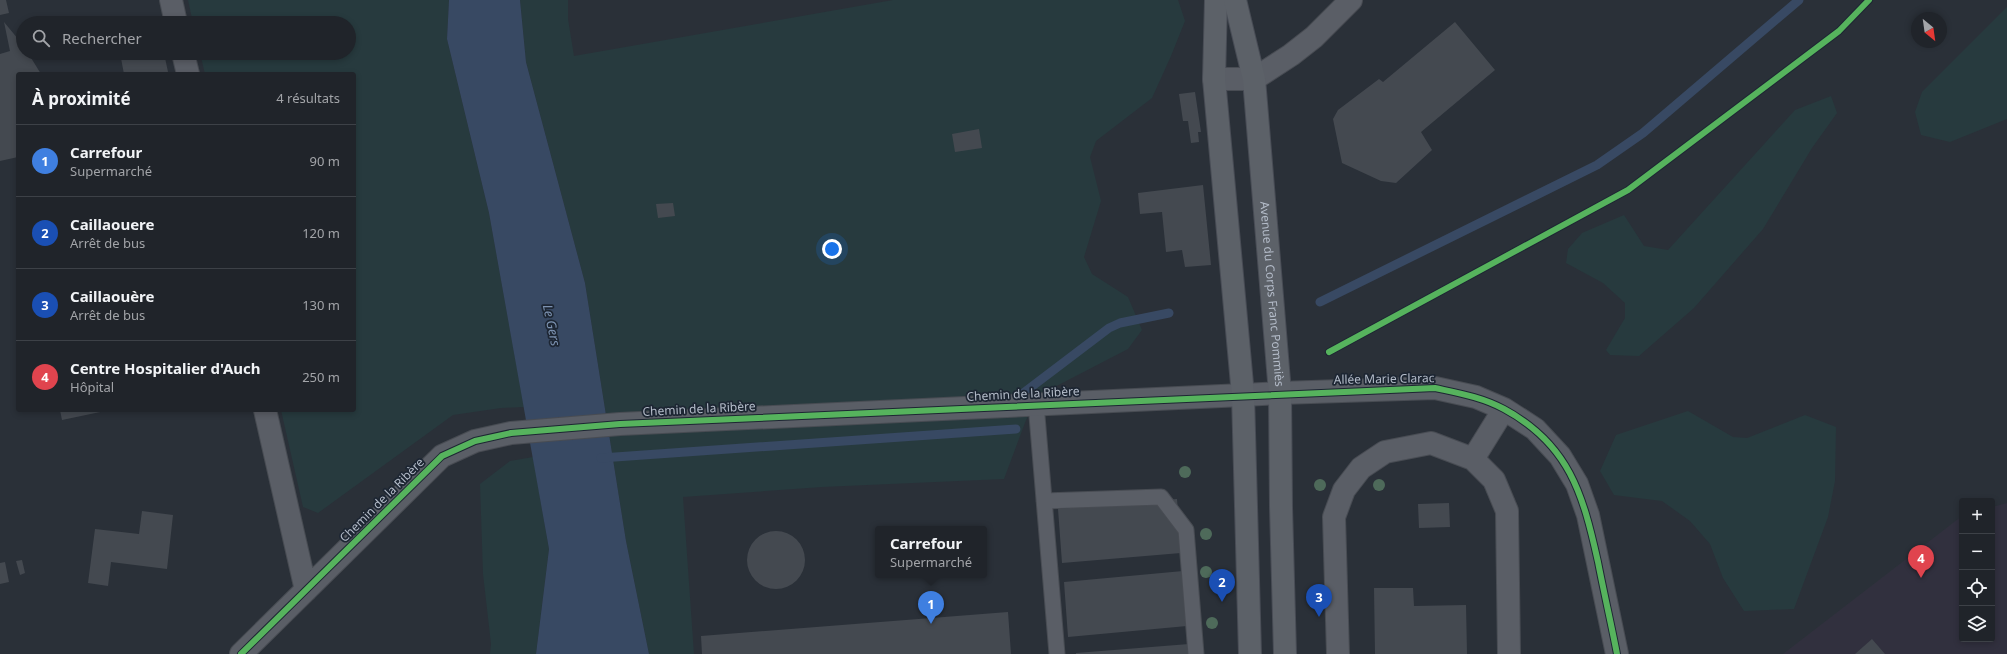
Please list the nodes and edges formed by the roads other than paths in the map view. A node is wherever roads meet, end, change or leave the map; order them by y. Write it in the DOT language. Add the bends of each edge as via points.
graph roads {
  1 [pos="171,0"];
  2 [pos="1216,0"];
  3 [pos="1235,0"];
  4 [pos="1351,0"];
  5 [pos="174,16"];
  6 [pos="185,60"];
  7 [pos="188,72"];
  8 [pos="1254,79"];
  9 [pos="1214,80"];
  10 [pos="1280,393"];
  11 [pos="1243,395"];
  12 [pos="1036,404"];
  13 [pos="1504,409"];
  14 [pos="265,412"];
  15 [pos="1473,459"];
  16 [pos="1044,501"];
  17 [pos="306,590"];
  18 [pos="241,654"];
  19 [pos="1057,654"];
  20 [pos="1196,654"];
  21 [pos="1250,654"];
  22 [pos="1285,654"];
  23 [pos="1338,654"];
  24 [pos="1509,654"];
  25 [pos="1618,654"];
  1 -- 5 [label="street"];
  2 -- 9 [label="main road"];
  3 -- 8 [label="main road, Avenue du Corps Franc Pommiès"];
  4 -- 8 [label="street" via="1314,37"];
  6 -- 7 [label="street"];
  8 -- 9 [label="street"];
  8 -- 10 [label="main road, Avenue du Corps Franc Pommiès"];
  9 -- 11 [label="main road"];
  10 -- 11 [label="street, Allée Marie Clarac"];
  10 -- 13 [label="street, Allée Marie Clarac" via="1434,388 1476,397"];
  10 -- 22 [label="main road, Avenue du Corps Franc Pommiès" via="1280,507"];
  11 -- 12 [label="street, Chemin de la Ribère"];
  11 -- 21 [label="main road"];
  12 -- 16 [label="lane"];
  12 -- 17 [label="street, Chemin de la Ribère" via="620,424 511,433 475,441 442,456"];
  13 -- 15 [label="street"];
  13 -- 25 [label="street, Allée Marie Clarac" via="1534,429 1560,456 1577,484 1588,515"];
  14 -- 17 [label="street"];
  15 -- 23 [label="street" via="1431,443 1386,452 1361,468 1344,490 1334,517"];
  15 -- 24 [label="street" via="1494,480 1507,511"];
  16 -- 19 [label="lane"];
  16 -- 20 [label="lane" via="1161,497 1186,530"];
  17 -- 18 [label="street, Chemin de la Ribère"];
}
